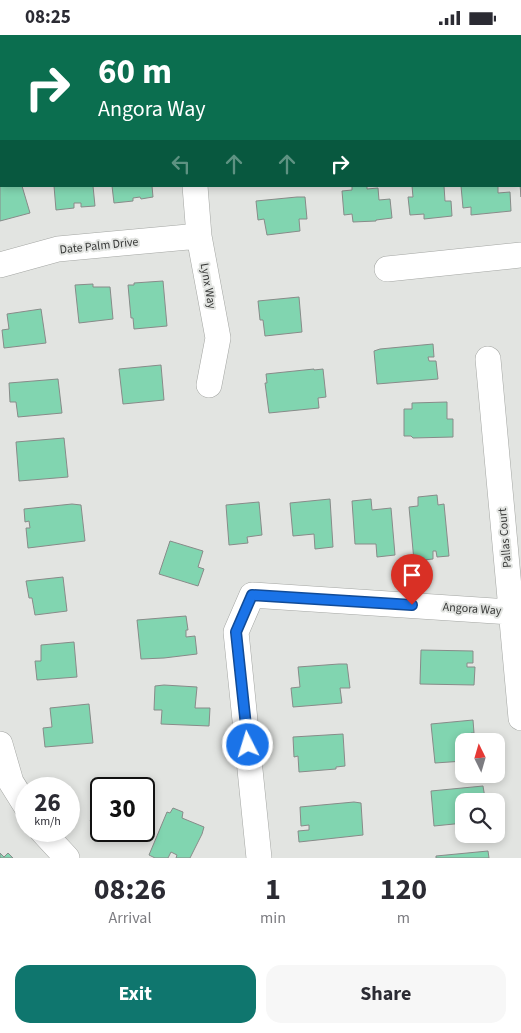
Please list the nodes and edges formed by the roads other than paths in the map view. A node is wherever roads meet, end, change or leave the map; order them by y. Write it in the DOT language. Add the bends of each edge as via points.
graph roads {
  1 [pos="195,187"];
  2 [pos="199,236"];
  3 [pos="521,255"];
  4 [pos="0,265"];
  5 [pos="387,269"];
  6 [pos="488,359"];
  7 [pos="209,385"];
  8 [pos="511,612"];
  9 [pos="521,718"];
  10 [pos="0,744"];
  11 [pos="15,788"];
  12 [pos="52,842"];
  13 [pos="67,858"];
  14 [pos="259,858"];
  1 -- 2 [label="street, Lynx Way"];
  2 -- 4 [label="street, Date Palm Drive" via="58,249"];
  2 -- 7 [label="street, Lynx Way" via="218,339"];
  3 -- 5 [label="street"];
  6 -- 8 [label="street, Pallas Court"];
  8 -- 9 [label="street, Pallas Court"];
  8 -- 14 [label="street, Angora Way" via="252,595 236,632"];
  10 -- 11 [label="street"];
  12 -- 13 [label="street"];
}
